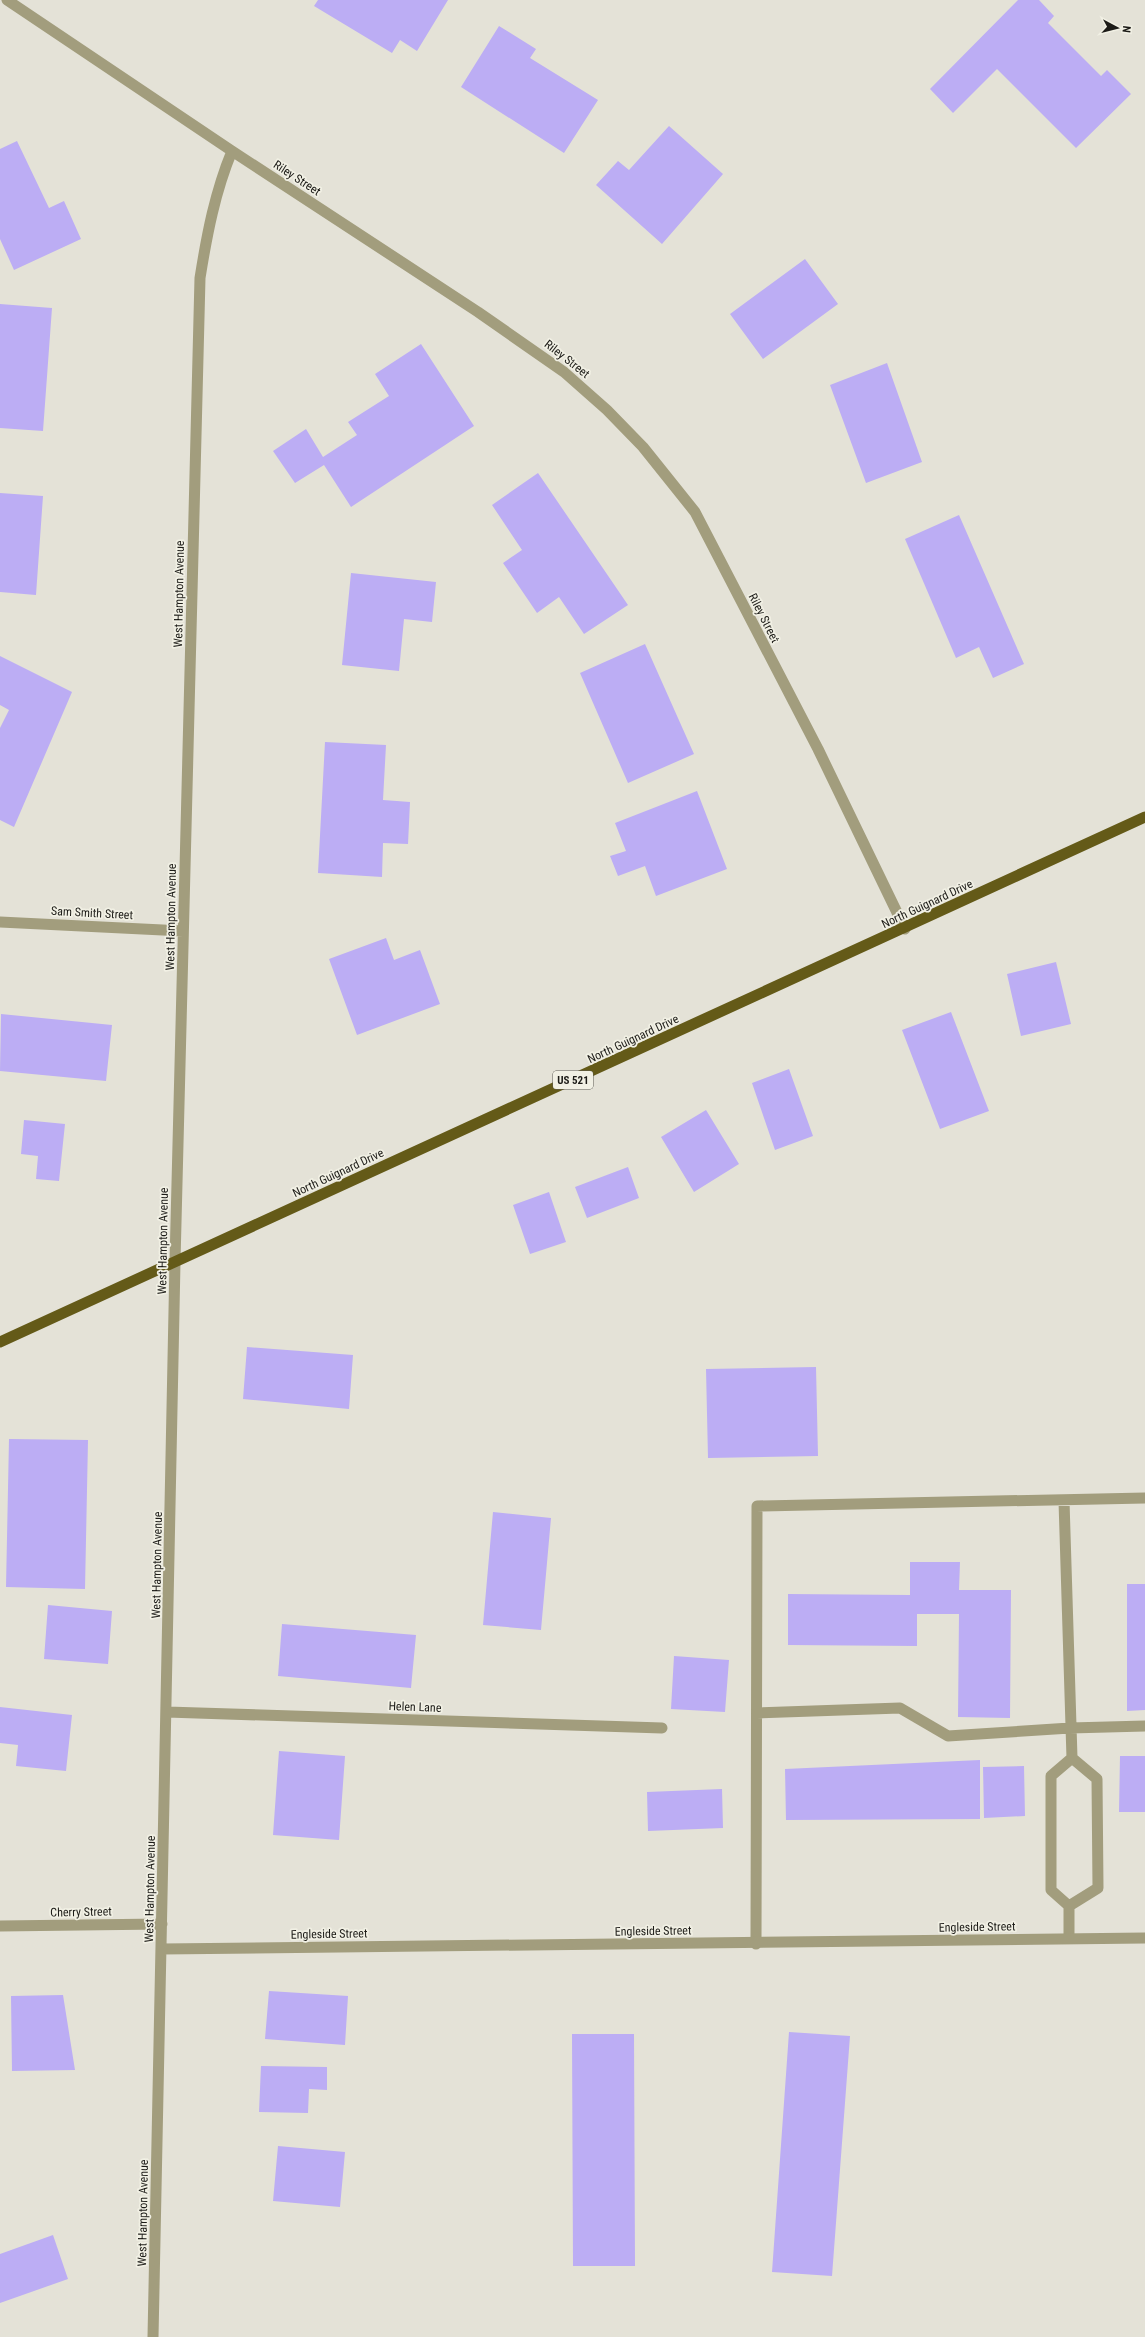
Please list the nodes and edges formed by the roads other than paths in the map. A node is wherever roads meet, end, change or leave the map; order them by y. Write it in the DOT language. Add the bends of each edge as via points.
graph roads {
  1 [pos="7,0"];
  2 [pos="232,151"];
  3 [pos="1145,818"];
  4 [pos="0,922"];
  5 [pos="905,929"];
  6 [pos="184,931"];
  7 [pos="175,1262"];
  8 [pos="0,1342"];
  9 [pos="1145,1498"];
  10 [pos="1064,1501"];
  11 [pos="167,1712"];
  12 [pos="757,1713"];
  13 [pos="1145,1726"];
  14 [pos="662,1728"];
  15 [pos="1070,1728"];
  16 [pos="1072,1758"];
  17 [pos="1069,1906"];
  18 [pos="162,1924"];
  19 [pos="0,1926"];
  20 [pos="1069,1938"];
  21 [pos="1145,1938"];
  22 [pos="756,1944"];
  23 [pos="162,1949"];
  24 [pos="153,2337"];
  1 -- 2 [label="street, Riley Street"];
  2 -- 5 [label="street, Riley Street" via="478,312 564,372 607,410 643,447 695,512 818,749"];
  2 -- 6 [label="street, West Hampton Avenue" via="220,179 213,206 200,278"];
  3 -- 5 [label="highway, North Guignard Drive / US 521"];
  4 -- 6 [label="street, Sam Smith Street"];
  5 -- 7 [label="highway, North Guignard Drive / US 521"];
  6 -- 7 [label="street, West Hampton Avenue"];
  7 -- 8 [label="highway, North Guignard Drive / US 521"];
  7 -- 11 [label="street, West Hampton Avenue"];
  9 -- 10 [label="street"];
  10 -- 12 [label="street" via="757,1506"];
  10 -- 15 [label="street"];
  11 -- 14 [label="street, Helen Lane"];
  11 -- 18 [label="street, West Hampton Avenue"];
  12 -- 15 [label="street" via="900,1708 948,1736"];
  12 -- 22 [label="street"];
  13 -- 15 [label="street"];
  15 -- 16 [label="street"];
  16 -- 17 [label="street" via="1052,1776 1051,1890"];
  16 -- 17 [label="street" via="1097,1779 1098,1888"];
  17 -- 20 [label="street"];
  18 -- 19 [label="street, Cherry Street"];
  18 -- 23 [label="street, West Hampton Avenue"];
  20 -- 21 [label="street, Engleside Street"];
  20 -- 22 [label="street, Engleside Street"];
  22 -- 23 [label="street, Engleside Street"];
  23 -- 24 [label="street, West Hampton Avenue"];
}
